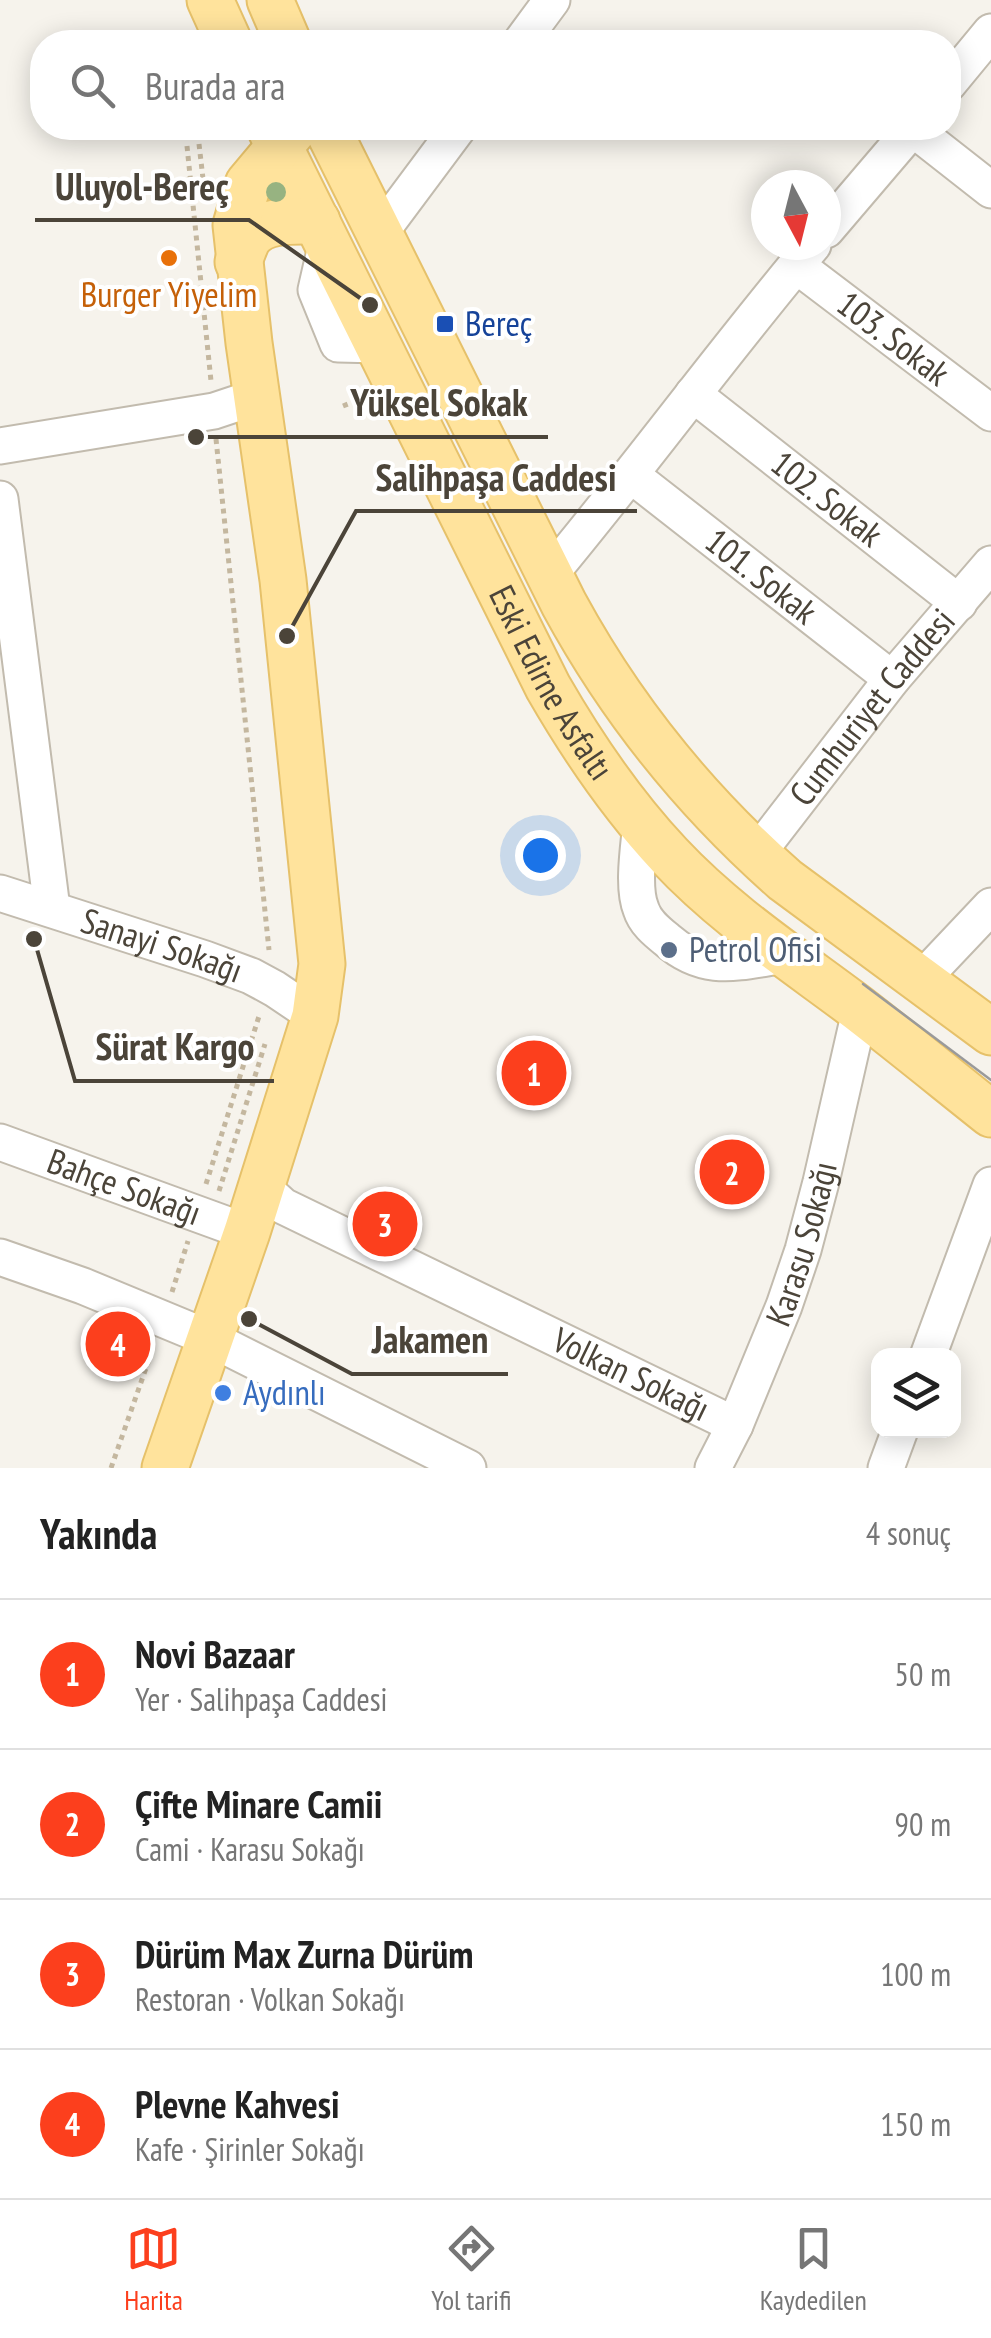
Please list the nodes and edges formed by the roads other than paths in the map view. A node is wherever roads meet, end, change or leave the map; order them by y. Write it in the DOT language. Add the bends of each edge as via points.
graph roads {
  1 [pos="210,0"];
  2 [pos="270,0"];
  3 [pos="552,0"];
  4 [pos="224,30"];
  5 [pos="283,30"];
  6 [pos="529,30"];
  7 [pos="991,32"];
  8 [pos="961,68"];
  9 [pos="277,140"];
  10 [pos="284,140"];
  11 [pos="333,140"];
  12 [pos="449,140"];
  13 [pos="902,140"];
  14 [pos="927,140"];
  15 [pos="991,190"];
  16 [pos="841,212"];
  17 [pos="322,231"];
  18 [pos="379,234"];
  19 [pos="801,260"];
  20 [pos="811,260"];
  21 [pos="238,262"];
  22 [pos="256,393"];
  23 [pos="693,394"];
  24 [pos="991,414"];
  25 [pos="0,446"];
  26 [pos="631,476"];
  27 [pos="0,499"];
  28 [pos="991,564"];
  29 [pos="550,574"];
  30 [pos="958,603"];
  31 [pos="892,680"];
  32 [pos="640,822"];
  33 [pos="756,854"];
  34 [pos="0,893"];
  35 [pos="991,906"];
  36 [pos="52,909"];
  37 [pos="786,955"];
  38 [pos="921,980"];
  39 [pos="860,1010"];
  40 [pos="314,1016"];
  41 [pos="991,1032"];
  42 [pos="991,1114"];
  43 [pos="0,1142"];
  44 [pos="991,1185"];
  45 [pos="240,1189"];
  46 [pos="247,1232"];
  47 [pos="0,1257"];
  48 [pos="210,1340"];
  49 [pos="931,1348"];
  50 [pos="734,1425"];
  51 [pos="897,1438"];
  52 [pos="165,1468"];
  53 [pos="468,1468"];
  54 [pos="713,1468"];
  55 [pos="886,1468"];
  1 -- 4 [label="main road"];
  2 -- 5 [label="main road"];
  3 -- 6 [label="street"];
  7 -- 8 [label="street"];
  9 -- 21 [label="main road" via="242,198"];
  10 -- 17 [label="main road, Eski Edirne Asfaltı"];
  11 -- 18 [label="main road, Eski Edirne Asfaltı"];
  12 -- 18 [label="street"];
  13 -- 16 [label="street"];
  14 -- 15 [label="street"];
  17 -- 21 [label="main road" via="298,220 264,226"];
  17 -- 32 [label="main road, Eski Edirne Asfaltı" via="548,687"];
  18 -- 29 [label="main road, Eski Edirne Asfaltı"];
  19 -- 23 [label="street"];
  20 -- 24 [label="street, 103. Sokak"];
  21 -- 22 [label="main road"];
  22 -- 25 [label="street" via="214,410"];
  22 -- 40 [label="main road" via="283,580 322,964"];
  23 -- 26 [label="street"];
  23 -- 30 [label="street, 102. Sokak"];
  26 -- 29 [label="street"];
  26 -- 31 [label="street, 101. Sokak"];
  27 -- 36 [label="street"];
  28 -- 30 [label="street, Cumhuriyet Caddesi"];
  29 -- 33 [label="main road, Eski Edirne Asfaltı" via="632,714"];
  30 -- 31 [label="street, Cumhuriyet Caddesi"];
  31 -- 33 [label="street, Cumhuriyet Caddesi"];
  32 -- 33 [label="main road" via="720,867 732,868"];
  32 -- 37 [label="main road, Eski Edirne Asfaltı" via="748,928"];
  32 -- 37 [label="street" via="638,897 652,928 703,962"];
  33 -- 38 [label="main road, Eski Edirne Asfaltı"];
  34 -- 36 [label="street, Sanayi Sokağı"];
  35 -- 38 [label="street"];
  36 -- 40 [label="street, Sanayi Sokağı" via="251,976"];
  37 -- 39 [label="main road, Eski Edirne Asfaltı"];
  38 -- 41 [label="main road, Eski Edirne Asfaltı"];
  39 -- 42 [label="main road, Eski Edirne Asfaltı"];
  39 -- 50 [label="street, Karasu Sokağı" via="803,1250"];
  40 -- 45 [label="main road"];
  43 -- 46 [label="street, Bahçe Sokağı"];
  44 -- 49 [label="street"];
  45 -- 46 [label="main road"];
  45 -- 50 [label="street, Volkan Sokağı"];
  46 -- 48 [label="main road"];
  47 -- 48 [label="street"];
  48 -- 52 [label="main road"];
  48 -- 53 [label="street"];
  50 -- 54 [label="street, Karasu Sokağı"];
  51 -- 55 [label="street"];
}
